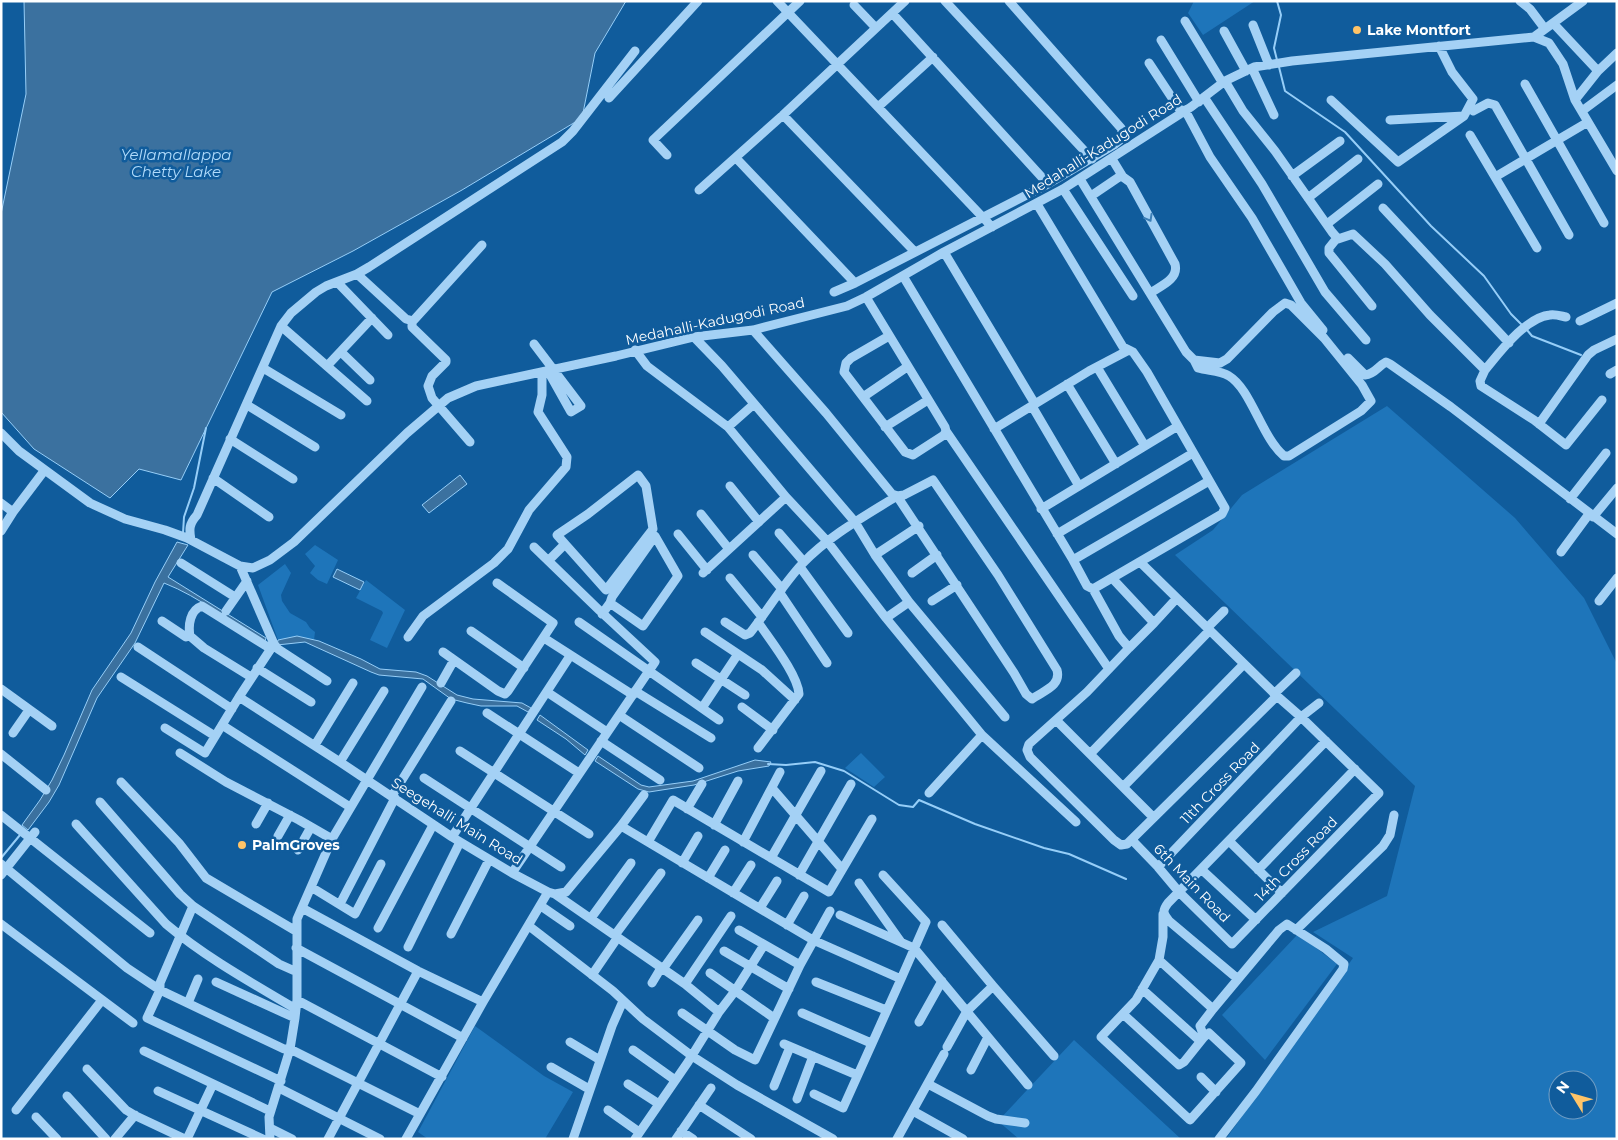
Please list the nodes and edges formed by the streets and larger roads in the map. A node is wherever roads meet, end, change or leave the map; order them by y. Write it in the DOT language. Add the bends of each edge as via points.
graph roads {
  1 [pos="698,1"];
  2 [pos="777,1"];
  3 [pos="800,1"];
  4 [pos="905,1"];
  5 [pos="945,1"];
  6 [pos="1009,1"];
  7 [pos="1520,1"];
  8 [pos="1582,2"];
  9 [pos="854,5"];
  10 [pos="788,13"];
  11 [pos="892,13"];
  12 [pos="1185,21"];
  13 [pos="1553,23"];
  14 [pos="1253,25"];
  15 [pos="876,28"];
  16 [pos="1545,29"];
  17 [pos="1224,31"];
  18 [pos="1534,36"];
  19 [pos="1161,40"];
  20 [pos="1439,46"];
  21 [pos="635,51"];
  22 [pos="1617,53"];
  23 [pos="933,57"];
  24 [pos="838,63"];
  25 [pos="1150,63"];
  26 [pos="1269,65"];
  27 [pos="1249,70"];
  28 [pos="1598,71"];
  29 [pos="1224,82"];
  30 [pos="1525,84"];
  31 [pos="1617,85"];
  32 [pos="609,98"];
  33 [pos="1201,99"];
  34 [pos="1331,100"];
  35 [pos="1575,100"];
  36 [pos="878,107"];
  37 [pos="1473,111"];
  38 [pos="1582,111"];
  39 [pos="1183,112"];
  40 [pos="783,115"];
  41 [pos="1274,115"];
  42 [pos="1464,116"];
  43 [pos="1390,120"];
  44 [pos="1588,122"];
  45 [pos="1470,135"];
  46 [pos="1557,140"];
  47 [pos="1340,141"];
  48 [pos="668,156"];
  49 [pos="736,158"];
  50 [pos="1092,159"];
  51 [pos="1112,159"];
  52 [pos="1358,159"];
  53 [pos="1525,159"];
  54 [pos="1617,171"];
  55 [pos="1292,176"];
  56 [pos="1123,177"];
  57 [pos="1495,177"];
  58 [pos="1080,179"];
  59 [pos="1048,184"];
  60 [pos="1378,184"];
  61 [pos="1063,189"];
  62 [pos="699,190"];
  63 [pos="1090,196"];
  64 [pos="1308,198"];
  65 [pos="1037,204"];
  66 [pos="1383,208"];
  67 [pos="983,217"];
  68 [pos="1604,223"];
  69 [pos="1327,224"];
  70 [pos="992,227"];
  71 [pos="1569,235"];
  72 [pos="1337,238"];
  73 [pos="482,245"];
  74 [pos="1537,248"];
  75 [pos="915,252"];
  76 [pos="944,252"];
  77 [pos="358,274"];
  78 [pos="903,276"];
  79 [pos="337,282"];
  80 [pos="855,283"];
  81 [pos="834,292"];
  82 [pos="1150,294"];
  83 [pos="1133,296"];
  84 [pos="866,297"];
  85 [pos="1617,303"];
  86 [pos="1372,306"];
  87 [pos="1566,317"];
  88 [pos="372,318"];
  89 [pos="412,321"];
  90 [pos="1580,321"];
  91 [pos="281,326"];
  92 [pos="753,330"];
  93 [pos="388,335"];
  94 [pos="890,336"];
  95 [pos="694,337"];
  96 [pos="1617,339"];
  97 [pos="1366,340"];
  98 [pos="1508,343"];
  99 [pos="534,344"];
  100 [pos="634,350"];
  101 [pos="1129,350"];
  102 [pos="341,352"];
  103 [pos="1194,360"];
  104 [pos="327,366"];
  105 [pos="1097,366"];
  106 [pos="907,367"];
  107 [pos="263,368"];
  108 [pos="1485,370"];
  109 [pos="548,371"];
  110 [pos="370,380"];
  111 [pos="1067,384"];
  112 [pos="863,396"];
  113 [pos="928,400"];
  114 [pos="1602,400"];
  115 [pos="367,401"];
  116 [pos="247,404"];
  117 [pos="754,404"];
  118 [pos="1034,405"];
  119 [pos="439,406"];
  120 [pos="341,415"];
  121 [pos="1539,424"];
  122 [pos="1178,426"];
  123 [pos="728,427"];
  124 [pos="885,427"];
  125 [pos="994,429"];
  126 [pos="946,431"];
  127 [pos="1,433"];
  128 [pos="230,439"];
  129 [pos="470,442"];
  130 [pos="1145,446"];
  131 [pos="315,447"];
  132 [pos="1193,453"];
  133 [pos="1606,453"];
  134 [pos="1116,464"];
  135 [pos="44,471"];
  136 [pos="213,478"];
  137 [pos="294,479"];
  138 [pos="1209,481"];
  139 [pos="730,486"];
  140 [pos="1079,486"];
  141 [pos="1617,488"];
  142 [pos="897,496"];
  143 [pos="786,497"];
  144 [pos="1570,499"];
  145 [pos="1,503"];
  146 [pos="1041,509"];
  147 [pos="13,512"];
  148 [pos="701,514"];
  149 [pos="1591,515"];
  150 [pos="269,517"];
  151 [pos="759,522"];
  152 [pos="854,522"];
  153 [pos="919,526"];
  154 [pos="1,531"];
  155 [pos="779,532"];
  156 [pos="678,534"];
  157 [pos="1057,534"];
  158 [pos="1617,534"];
  159 [pos="189,539"];
  160 [pos="827,541"];
  161 [pos="565,544"];
  162 [pos="534,546"];
  163 [pos="729,549"];
  164 [pos="1562,552"];
  165 [pos="753,555"];
  166 [pos="875,555"];
  167 [pos="937,555"];
  168 [pos="549,560"];
  169 [pos="1073,560"];
  170 [pos="1140,562"];
  171 [pos="181,563"];
  172 [pos="802,564"];
  173 [pos="240,566"];
  174 [pos="912,573"];
  175 [pos="730,578"];
  176 [pos="1112,578"];
  177 [pos="1617,578"];
  178 [pos="247,581"];
  179 [pos="497,583"];
  180 [pos="957,585"];
  181 [pos="1093,589"];
  182 [pos="781,591"];
  183 [pos="235,597"];
  184 [pos="1176,599"];
  185 [pos="932,601"];
  186 [pos="1599,601"];
  187 [pos="909,602"];
  188 [pos="610,603"];
  189 [pos="226,611"];
  190 [pos="1224,611"];
  191 [pos="602,614"];
  192 [pos="886,618"];
  193 [pos="760,620"];
  194 [pos="162,621"];
  195 [pos="579,622"];
  196 [pos="725,622"];
  197 [pos="1154,623"];
  198 [pos="1208,630"];
  199 [pos="471,631"];
  200 [pos="705,632"];
  201 [pos="848,633"];
  202 [pos="190,636"];
  203 [pos="408,637"];
  204 [pos="544,638"];
  205 [pos="272,646"];
  206 [pos="138,647"];
  207 [pos="1129,648"];
  208 [pos="443,652"];
  209 [pos="738,654"];
  210 [pos="570,656"];
  211 [pos="454,660"];
  212 [pos="827,662"];
  213 [pos="696,663"];
  214 [pos="1243,665"];
  215 [pos="257,668"];
  216 [pos="524,668"];
  217 [pos="1109,669"];
  218 [pos="649,670"];
  219 [pos="1296,673"];
  220 [pos="121,677"];
  221 [pos="251,677"];
  222 [pos="721,680"];
  223 [pos="328,681"];
  224 [pos="353,683"];
  225 [pos="440,683"];
  226 [pos="422,688"];
  227 [pos="384,691"];
  228 [pos="2,692"];
  229 [pos="547,692"];
  230 [pos="634,693"];
  231 [pos="745,695"];
  232 [pos="1275,695"];
  233 [pos="239,697"];
  234 [pos="795,700"];
  235 [pos="451,701"];
  236 [pos="311,702"];
  237 [pos="1319,703"];
  238 [pos="742,707"];
  239 [pos="702,708"];
  240 [pos="232,709"];
  241 [pos="30,710"];
  242 [pos="487,713"];
  243 [pos="619,715"];
  244 [pos="1005,717"];
  245 [pos="1301,717"];
  246 [pos="720,720"];
  247 [pos="1056,720"];
  248 [pos="222,725"];
  249 [pos="52,726"];
  250 [pos="165,728"];
  251 [pos="773,730"];
  252 [pos="607,732"];
  253 [pos="13,733"];
  254 [pos="519,734"];
  255 [pos="982,735"];
  256 [pos="215,736"];
  257 [pos="711,738"];
  258 [pos="601,741"];
  259 [pos="1326,741"];
  260 [pos="315,745"];
  261 [pos="758,748"];
  262 [pos="460,751"];
  263 [pos="180,753"];
  264 [pos="1,754"];
  265 [pos="1090,754"];
  266 [pos="340,762"];
  267 [pos="699,768"];
  268 [pos="1355,769"];
  269 [pos="822,771"];
  270 [pos="780,772"];
  271 [pos="494,773"];
  272 [pos="579,773"];
  273 [pos="424,778"];
  274 [pos="366,779"];
  275 [pos="660,780"];
  276 [pos="738,781"];
  277 [pos="122,782"];
  278 [pos="702,784"];
  279 [pos="851,784"];
  280 [pos="1123,787"];
  281 [pos="772,788"];
  282 [pos="46,790"];
  283 [pos="929,793"];
  284 [pos="644,795"];
  285 [pos="393,797"];
  286 [pos="100,802"];
  287 [pos="268,803"];
  288 [pos="350,807"];
  289 [pos="470,808"];
  290 [pos="687,809"];
  291 [pos="554,811"];
  292 [pos="1,815"];
  293 [pos="290,815"];
  294 [pos="1394,815"];
  295 [pos="796,816"];
  296 [pos="1153,817"];
  297 [pos="872,819"];
  298 [pos="1076,822"];
  299 [pos="76,824"];
  300 [pos="256,824"];
  301 [pos="433,825"];
  302 [pos="714,825"];
  303 [pos="621,826"];
  304 [pos="311,827"];
  305 [pos="589,834"];
  306 [pos="33,835"];
  307 [pos="278,836"];
  308 [pos="698,836"];
  309 [pos="332,839"];
  310 [pos="456,839"];
  311 [pos="1132,840"];
  312 [pos="818,841"];
  313 [pos="1229,841"];
  314 [pos="648,842"];
  315 [pos="743,842"];
  316 [pos="530,846"];
  317 [pos="298,850"];
  318 [pos="724,850"];
  319 [pos="771,858"];
  320 [pos="490,860"];
  321 [pos="631,863"];
  322 [pos="682,863"];
  323 [pos="381,864"];
  324 [pos="750,865"];
  325 [pos="562,867"];
  326 [pos="1158,867"];
  327 [pos="3,869"];
  328 [pos="842,869"];
  329 [pos="1201,869"];
  330 [pos="1258,870"];
  331 [pos="512,873"];
  332 [pos="660,873"];
  333 [pos="799,875"];
  334 [pos="884,875"];
  335 [pos="708,878"];
  336 [pos="777,881"];
  337 [pos="859,883"];
  338 [pos="311,887"];
  339 [pos="1179,892"];
  340 [pos="552,893"];
  341 [pos="733,893"];
  342 [pos="1282,893"];
  343 [pos="804,896"];
  344 [pos="340,904"];
  345 [pos="193,906"];
  346 [pos="541,906"];
  347 [pos="302,908"];
  348 [pos="760,908"];
  349 [pos="830,911"];
  350 [pos="1163,914"];
  351 [pos="840,915"];
  352 [pos="732,916"];
  353 [pos="591,918"];
  354 [pos="698,920"];
  355 [pos="1256,920"];
  356 [pos="1,924"];
  357 [pos="787,925"];
  358 [pos="942,925"];
  359 [pos="529,926"];
  360 [pos="570,926"];
  361 [pos="378,928"];
  362 [pos="739,930"];
  363 [pos="1296,930"];
  364 [pos="296,931"];
  365 [pos="150,933"];
  366 [pos="451,934"];
  367 [pos="180,936"];
  368 [pos="617,936"];
  369 [pos="813,940"];
  370 [pos="901,942"];
  371 [pos="1232,944"];
  372 [pos="764,945"];
  373 [pos="408,947"];
  374 [pos="296,948"];
  375 [pos="914,948"];
  376 [pos="724,951"];
  377 [pos="1159,960"];
  378 [pos="800,965"];
  379 [pos="750,967"];
  380 [pos="662,968"];
  381 [pos="418,970"];
  382 [pos="297,972"];
  383 [pos="710,974"];
  384 [pos="592,975"];
  385 [pos="198,979"];
  386 [pos="901,979"];
  387 [pos="1238,979"];
  388 [pos="942,981"];
  389 [pos="216,982"];
  390 [pos="816,982"];
  391 [pos="652,983"];
  392 [pos="685,984"];
  393 [pos="993,986"];
  394 [pos="789,989"];
  395 [pos="1142,989"];
  396 [pos="160,990"];
  397 [pos="735,991"];
  398 [pos="102,1000"];
  399 [pos="623,1001"];
  400 [pos="483,1002"];
  401 [pos="188,1003"];
  402 [pos="296,1004"];
  403 [pos="400,1004"];
  404 [pos="1213,1009"];
  405 [pos="886,1010"];
  406 [pos="967,1011"];
  407 [pos="719,1012"];
  408 [pos="682,1013"];
  409 [pos="802,1013"];
  410 [pos="1123,1014"];
  411 [pos="295,1018"];
  412 [pos="774,1018"];
  413 [pos="919,1022"];
  414 [pos="134,1023"];
  415 [pos="708,1030"];
  416 [pos="988,1037"];
  417 [pos="463,1038"];
  418 [pos="1202,1039"];
  419 [pos="570,1042"];
  420 [pos="379,1043"];
  421 [pos="871,1043"];
  422 [pos="290,1049"];
  423 [pos="633,1050"];
  424 [pos="144,1051"];
  425 [pos="692,1056"];
  426 [pos="813,1056"];
  427 [pos="1054,1056"];
  428 [pos="600,1060"];
  429 [pos="551,1067"];
  430 [pos="87,1069"];
  431 [pos="971,1070"];
  432 [pos="857,1075"];
  433 [pos="442,1077"];
  434 [pos="1201,1077"];
  435 [pos="675,1080"];
  436 [pos="213,1084"];
  437 [pos="280,1084"];
  438 [pos="358,1084"];
  439 [pos="628,1084"];
  440 [pos="928,1084"];
  441 [pos="1028,1085"];
  442 [pos="774,1086"];
  443 [pos="711,1088"];
  444 [pos="589,1089"];
  445 [pos="158,1091"];
  446 [pos="1216,1092"];
  447 [pos="814,1094"];
  448 [pos="67,1096"];
  449 [pos="797,1099"];
  450 [pos="659,1104"];
  451 [pos="699,1105"];
  452 [pos="16,1110"];
  453 [pos="200,1110"];
  454 [pos="608,1110"];
  455 [pos="270,1111"];
  456 [pos="913,1111"];
  457 [pos="420,1114"];
  458 [pos="135,1115"];
  459 [pos="36,1117"];
  460 [pos="339,1117"];
  461 [pos="1025,1123"];
  462 [pos="270,1128"];
  463 [pos="637,1135"];
  464 [pos="678,1135"];
  465 [pos="57,1139"];
  466 [pos="106,1139"];
  467 [pos="115,1139"];
  468 [pos="186,1139"];
  469 [pos="263,1139"];
  470 [pos="270,1139"];
  471 [pos="292,1139"];
  472 [pos="328,1139"];
  473 [pos="380,1139"];
  474 [pos="406,1139"];
  475 [pos="573,1139"];
  476 [pos="693,1139"];
  477 [pos="751,1139"];
  478 [pos="833,1139"];
  479 [pos="897,1139"];
  480 [pos="963,1139"];
  481 [pos="1219,1139"];
  1 -- 32 [label="street"];
  2 -- 10 [label="street"];
  3 -- 10 [label="street"];
  4 -- 11 [label="street"];
  5 -- 50 [label="street"];
  6 -- 50 [label="street" via="1121,128 1120,140"];
  7 -- 16 [label="street" via="1530,8"];
  8 -- 13 [label="street, Medahalli-Kadugodi Road"];
  9 -- 15 [label="street"];
  10 -- 24 [label="street"];
  10 -- 48 [label="street" via="653,140"];
  11 -- 15 [label="street"];
  11 -- 23 [label="street"];
  12 -- 29 [label="street"];
  13 -- 16 [label="street, Medahalli-Kadugodi Road"];
  13 -- 28 [label="street"];
  14 -- 26 [label="street"];
  15 -- 24 [label="street"];
  16 -- 18 [label="street, Medahalli-Kadugodi Road"];
  17 -- 27 [label="street"];
  18 -- 20 [label="street, Medahalli-Kadugodi Road"];
  18 -- 35 [label="street" via="1549,43 1563,64"];
  19 -- 33 [label="street"];
  20 -- 26 [label="street, Medahalli-Kadugodi Road"];
  20 -- 42 [label="street" via="1452,72 1473,99"];
  21 -- 77 [label="street" via="562,142"];
  22 -- 28 [label="street"];
  23 -- 36 [label="street"];
  23 -- 59 [label="street"];
  24 -- 36 [label="street"];
  24 -- 40 [label="street"];
  25 -- 39 [label="street"];
  26 -- 27 [label="street, Medahalli-Kadugodi Road"];
  27 -- 29 [label="street, Medahalli-Kadugodi Road"];
  27 -- 41 [label="street"];
  28 -- 35 [label="street"];
  29 -- 33 [label="street, Medahalli-Kadugodi Road"];
  29 -- 55 [label="street"];
  30 -- 46 [label="street"];
  31 -- 38 [label="street"];
  33 -- 39 [label="street, Medahalli-Kadugodi Road"];
  33 -- 97 [label="street" via="1262,184 1326,292"];
  34 -- 42 [label="street" via="1398,162"];
  35 -- 38 [label="street"];
  36 -- 67 [label="street"];
  37 -- 53 [label="street" via="1488,103 1495,105"];
  38 -- 44 [label="street"];
  39 -- 51 [label="street, Medahalli-Kadugodi Road"];
  39 -- 144 [label="street" via="1252,218 1301,303 1359,370 1370,375 1381,364 1390,364"];
  40 -- 49 [label="street"];
  40 -- 75 [label="street"];
  42 -- 43 [label="street"];
  44 -- 46 [label="street"];
  44 -- 54 [label="street"];
  45 -- 57 [label="street"];
  46 -- 53 [label="street"];
  46 -- 68 [label="street"];
  47 -- 55 [label="street"];
  49 -- 62 [label="street"];
  49 -- 80 [label="street"];
  50 -- 59 [label="street"];
  51 -- 56 [label="street"];
  51 -- 58 [label="street, Medahalli-Kadugodi Road"];
  52 -- 64 [label="street"];
  53 -- 57 [label="street"];
  53 -- 71 [label="street"];
  55 -- 64 [label="street"];
  56 -- 63 [label="street"];
  56 -- 82 [label="street, one-way" via="1130,182 1175,264 1172,278"];
  57 -- 74 [label="street"];
  58 -- 61 [label="street, Medahalli-Kadugodi Road"];
  58 -- 63 [label="street"];
  59 -- 67 [label="street"];
  60 -- 69 [label="street"];
  61 -- 65 [label="street, Medahalli-Kadugodi Road"];
  61 -- 83 [label="street"];
  63 -- 82 [label="street"];
  64 -- 69 [label="street"];
  65 -- 70 [label="street, Medahalli-Kadugodi Road"];
  65 -- 101 [label="street" via="1123,347"];
  66 -- 98 [label="street"];
  67 -- 70 [label="street"];
  67 -- 75 [label="street"];
  69 -- 72 [label="street"];
  70 -- 76 [label="street, Medahalli-Kadugodi Road"];
  72 -- 86 [label="street" via="1329,248 1330,254"];
  72 -- 108 [label="street" via="1354,234 1359,238"];
  73 -- 89 [label="street"];
  75 -- 80 [label="street"];
  76 -- 78 [label="street, Medahalli-Kadugodi Road"];
  76 -- 118 [label="street"];
  77 -- 79 [label="street"];
  77 -- 89 [label="street"];
  78 -- 84 [label="street, Medahalli-Kadugodi Road"];
  78 -- 125 [label="street"];
  79 -- 88 [label="street"];
  79 -- 91 [label="street" via="316,292"];
  80 -- 81 [label="street"];
  82 -- 103 [label="street"];
  84 -- 92 [label="street, Medahalli-Kadugodi Road" via="847,306"];
  84 -- 94 [label="street"];
  85 -- 90 [label="street"];
  87 -- 98 [label="street" via="1552,314 1534,320"];
  88 -- 93 [label="street"];
  88 -- 102 [label="street"];
  89 -- 119 [label="street" via="412,327 446,360 428,386"];
  91 -- 104 [label="street"];
  91 -- 107 [label="street"];
  92 -- 95 [label="street, Medahalli-Kadugodi Road"];
  92 -- 142 [label="street"];
  94 -- 106 [label="street"];
  94 -- 112 [label="street" via="846,363 844,372"];
  95 -- 100 [label="street, Medahalli-Kadugodi Road"];
  95 -- 117 [label="street"];
  96 -- 121 [label="street" via="1588,355"];
  98 -- 108 [label="street"];
  99 -- 109 [label="street"];
  100 -- 109 [label="street, Medahalli-Kadugodi Road"];
  100 -- 123 [label="street" via="647,366"];
  101 -- 105 [label="street"];
  101 -- 122 [label="street" via="1147,372"];
  102 -- 104 [label="street"];
  102 -- 110 [label="street"];
  103 -- 103 [label="street" via="1198,368 1222,373 1238,383 1284,456 1289,456 1361,411 1371,401 1324,338 1291,305 1285,303 1272,312 1227,360 1220,363"];
  104 -- 115 [label="street"];
  105 -- 111 [label="street"];
  105 -- 130 [label="street"];
  106 -- 112 [label="street"];
  106 -- 113 [label="street"];
  107 -- 116 [label="street"];
  107 -- 120 [label="street"];
  108 -- 121 [label="street" via="1481,386"];
  109 -- 109 [label="street" via="570,412 580,406"];
  109 -- 119 [label="street, Medahalli-Kadugodi Road" via="476,386 448,398"];
  109 -- 203 [label="street" via="538,412 567,457 566,467 529,510 508,549 423,616"];
  111 -- 118 [label="street"];
  111 -- 134 [label="street"];
  112 -- 124 [label="street"];
  113 -- 124 [label="street"];
  113 -- 126 [label="street"];
  114 -- 121 [label="street" via="1568,444"];
  116 -- 128 [label="street"];
  116 -- 131 [label="street"];
  117 -- 123 [label="street"];
  117 -- 152 [label="street"];
  118 -- 125 [label="street"];
  118 -- 140 [label="street"];
  119 -- 129 [label="street"];
  119 -- 173 [label="street, Medahalli-Kadugodi Road" via="294,542 253,568"];
  122 -- 130 [label="street"];
  122 -- 132 [label="street"];
  123 -- 143 [label="street"];
  124 -- 126 [label="street" via="909,455"];
  125 -- 146 [label="street"];
  126 -- 217 [label="street"];
  127 -- 135 [label="street"];
  128 -- 136 [label="street"];
  128 -- 137 [label="street"];
  130 -- 134 [label="street"];
  132 -- 138 [label="street"];
  132 -- 157 [label="street"];
  133 -- 144 [label="street"];
  134 -- 140 [label="street"];
  135 -- 147 [label="street"];
  135 -- 159 [label="street" via="90,502 125,519"];
  136 -- 150 [label="street"];
  136 -- 159 [label="street" via="192,521"];
  138 -- 169 [label="street"];
  138 -- 170 [label="street" via="1225,508 1222,514"];
  139 -- 151 [label="street"];
  140 -- 146 [label="street"];
  141 -- 149 [label="street"];
  142 -- 152 [label="street"];
  142 -- 153 [label="street"];
  142 -- 180 [label="street" via="933,480 998,575 1056,670 1056,682 1032,699 1026,694"];
  143 -- 151 [label="street"];
  143 -- 160 [label="street"];
  144 -- 149 [label="street"];
  145 -- 147 [label="street"];
  146 -- 157 [label="street"];
  147 -- 154 [label="street"];
  148 -- 163 [label="street"];
  149 -- 158 [label="street"];
  149 -- 164 [label="street"];
  151 -- 163 [label="street"];
  152 -- 160 [label="street"];
  152 -- 166 [label="street"];
  153 -- 166 [label="street"];
  153 -- 167 [label="street"];
  155 -- 172 [label="street"];
  156 -- 163 [label="street" via="705,571"];
  157 -- 169 [label="street"];
  159 -- 173 [label="street"];
  160 -- 172 [label="street"];
  160 -- 192 [label="street"];
  161 -- 161 [label="street" via="556,535 638,475 646,486 653,529 606,590"];
  161 -- 168 [label="street"];
  162 -- 168 [label="street"];
  165 -- 182 [label="street"];
  166 -- 187 [label="street"];
  167 -- 174 [label="street"];
  167 -- 180 [label="street"];
  168 -- 191 [label="street"];
  169 -- 181 [label="street" via="1087,586"];
  170 -- 176 [label="street"];
  170 -- 184 [label="street"];
  171 -- 183 [label="street"];
  172 -- 182 [label="street"];
  172 -- 201 [label="street"];
  173 -- 178 [label="street"];
  175 -- 193 [label="street"];
  176 -- 181 [label="street"];
  176 -- 197 [label="street"];
  177 -- 186 [label="street"];
  178 -- 183 [label="street"];
  178 -- 205 [label="street"];
  179 -- 204 [label="street" via="553,624"];
  180 -- 185 [label="street"];
  181 -- 207 [label="street"];
  182 -- 193 [label="street"];
  182 -- 212 [label="street"];
  183 -- 189 [label="street"];
  184 -- 197 [label="street"];
  184 -- 198 [label="street"];
  187 -- 192 [label="street"];
  187 -- 244 [label="street"];
  188 -- 188 [label="street" via="643,626 678,576 655,536"];
  188 -- 191 [label="street"];
  190 -- 198 [label="street"];
  191 -- 218 [label="street" via="655,662"];
  192 -- 255 [label="street"];
  193 -- 196 [label="street" via="745,635"];
  193 -- 234 [label="street" via="799,688"];
  194 -- 202 [label="street" via="186,637"];
  195 -- 218 [label="street"];
  197 -- 207 [label="street"];
  198 -- 214 [label="street"];
  198 -- 265 [label="street"];
  199 -- 216 [label="street"];
  200 -- 209 [label="street"];
  202 -- 205 [label="street" via="190,619 202,606"];
  202 -- 221 [label="street"];
  204 -- 210 [label="street"];
  204 -- 216 [label="street"];
  205 -- 215 [label="street"];
  205 -- 223 [label="street"];
  206 -- 240 [label="street"];
  207 -- 217 [label="street"];
  208 -- 211 [label="street"];
  209 -- 222 [label="street"];
  209 -- 234 [label="street" via="762,670"];
  210 -- 229 [label="street"];
  210 -- 230 [label="street"];
  211 -- 216 [label="street" via="505,694"];
  211 -- 225 [label="street"];
  213 -- 222 [label="street"];
  214 -- 232 [label="street"];
  214 -- 280 [label="street"];
  215 -- 221 [label="street"];
  215 -- 236 [label="street"];
  217 -- 247 [label="street"];
  218 -- 230 [label="street"];
  218 -- 239 [label="street"];
  219 -- 232 [label="street"];
  220 -- 256 [label="street"];
  221 -- 233 [label="street"];
  222 -- 231 [label="street"];
  222 -- 239 [label="street"];
  224 -- 260 [label="street"];
  226 -- 274 [label="street"];
  227 -- 266 [label="street"];
  228 -- 241 [label="street"];
  229 -- 252 [label="street"];
  229 -- 254 [label="street"];
  230 -- 243 [label="street"];
  230 -- 257 [label="street"];
  232 -- 245 [label="street"];
  232 -- 296 [label="street"];
  233 -- 240 [label="street"];
  233 -- 260 [label="street, Seegehalli Main Road"];
  234 -- 251 [label="street"];
  235 -- 285 [label="street"];
  237 -- 245 [label="street, 11th Cross Road"];
  238 -- 251 [label="street"];
  239 -- 246 [label="street"];
  240 -- 248 [label="street"];
  241 -- 249 [label="street"];
  241 -- 253 [label="street"];
  242 -- 254 [label="street"];
  243 -- 252 [label="street"];
  243 -- 267 [label="street"];
  245 -- 259 [label="street"];
  245 -- 326 [label="street, 11th Cross Road"];
  247 -- 265 [label="street"];
  247 -- 311 [label="street" via="1029,744 1030,757 1114,840 1121,844"];
  248 -- 256 [label="street"];
  248 -- 288 [label="street"];
  250 -- 256 [label="street" via="205,753"];
  251 -- 261 [label="street"];
  252 -- 258 [label="street"];
  254 -- 271 [label="street"];
  254 -- 272 [label="street"];
  255 -- 283 [label="street"];
  255 -- 298 [label="street"];
  258 -- 272 [label="street"];
  258 -- 275 [label="street"];
  259 -- 268 [label="street"];
  259 -- 313 [label="street"];
  260 -- 266 [label="street, Seegehalli Main Road"];
  262 -- 271 [label="street"];
  263 -- 287 [label="street"];
  264 -- 282 [label="street"];
  265 -- 280 [label="street"];
  266 -- 274 [label="street, Seegehalli Main Road"];
  268 -- 330 [label="street"];
  268 -- 342 [label="street, 14th Cross Road" via="1379,793"];
  269 -- 295 [label="street"];
  270 -- 281 [label="street"];
  271 -- 289 [label="street"];
  271 -- 291 [label="street"];
  272 -- 291 [label="street"];
  273 -- 289 [label="street"];
  274 -- 285 [label="street, Seegehalli Main Road"];
  274 -- 288 [label="street"];
  276 -- 302 [label="street"];
  277 -- 364 [label="street" via="179,843 206,878"];
  278 -- 290 [label="street"];
  279 -- 312 [label="street"];
  280 -- 296 [label="street"];
  281 -- 295 [label="street"];
  281 -- 315 [label="street"];
  284 -- 303 [label="street"];
  285 -- 301 [label="street, Seegehalli Main Road"];
  285 -- 344 [label="street"];
  286 -- 345 [label="street"];
  287 -- 293 [label="street"];
  287 -- 300 [label="street"];
  288 -- 309 [label="street"];
  289 -- 310 [label="street"];
  289 -- 316 [label="street"];
  290 -- 302 [label="street"];
  290 -- 314 [label="street" via="673,800"];
  291 -- 305 [label="street"];
  291 -- 316 [label="street"];
  292 -- 306 [label="street"];
  293 -- 304 [label="street"];
  293 -- 307 [label="street"];
  294 -- 363 [label="street" via="1390,834 1383,846"];
  295 -- 312 [label="street"];
  295 -- 319 [label="street"];
  296 -- 311 [label="street"];
  297 -- 328 [label="street"];
  299 -- 367 [label="street"];
  301 -- 310 [label="street, Seegehalli Main Road"];
  301 -- 361 [label="street"];
  302 -- 315 [label="street"];
  303 -- 314 [label="street"];
  303 -- 340 [label="street" via="566,892"];
  304 -- 309 [label="street"];
  304 -- 317 [label="street"];
  306 -- 327 [label="street"];
  306 -- 365 [label="street"];
  308 -- 322 [label="street"];
  309 -- 338 [label="street"];
  310 -- 320 [label="street, Seegehalli Main Road"];
  310 -- 373 [label="street"];
  311 -- 326 [label="street, 6th Main Road"];
  312 -- 328 [label="street"];
  312 -- 333 [label="street"];
  313 -- 329 [label="street"];
  313 -- 330 [label="street"];
  314 -- 322 [label="street"];
  315 -- 319 [label="street"];
  316 -- 325 [label="street"];
  316 -- 331 [label="street"];
  318 -- 335 [label="street"];
  319 -- 333 [label="street"];
  320 -- 331 [label="street, Seegehalli Main Road"];
  320 -- 366 [label="street"];
  321 -- 353 [label="street"];
  322 -- 335 [label="street"];
  323 -- 344 [label="street" via="355,914"];
  324 -- 341 [label="street"];
  326 -- 339 [label="street, 6th Main Road"];
  327 -- 396 [label="street" via="127,968"];
  328 -- 333 [label="street" via="829,892"];
  329 -- 339 [label="street"];
  329 -- 355 [label="street"];
  330 -- 342 [label="street"];
  331 -- 340 [label="street, Seegehalli Main Road"];
  332 -- 368 [label="street"];
  334 -- 375 [label="street" via="926,922"];
  335 -- 341 [label="street"];
  336 -- 348 [label="street"];
  337 -- 370 [label="street"];
  338 -- 344 [label="street"];
  338 -- 347 [label="street"];
  339 -- 350 [label="street"];
  339 -- 371 [label="street, 6th Main Road"];
  340 -- 346 [label="street"];
  340 -- 353 [label="street, Seegehalli Main Road"];
  341 -- 348 [label="street"];
  342 -- 355 [label="street, 14th Cross Road"];
  343 -- 357 [label="street"];
  345 -- 367 [label="street"];
  345 -- 382 [label="street"];
  346 -- 359 [label="street"];
  346 -- 360 [label="street"];
  347 -- 364 [label="street"];
  347 -- 381 [label="street"];
  348 -- 357 [label="street"];
  349 -- 369 [label="street"];
  350 -- 377 [label="street"];
  350 -- 387 [label="street"];
  351 -- 370 [label="street"];
  352 -- 392 [label="street"];
  353 -- 368 [label="street, Seegehalli Main Road"];
  354 -- 380 [label="street"];
  355 -- 371 [label="street, 14th Cross Road"];
  356 -- 398 [label="street"];
  357 -- 369 [label="street"];
  358 -- 393 [label="street"];
  359 -- 384 [label="street"];
  359 -- 400 [label="street"];
  362 -- 372 [label="street"];
  363 -- 387 [label="street" via="1287,924 1283,927"];
  363 -- 481 [label="street" via="1341,961 1343,969"];
  364 -- 374 [label="street"];
  367 -- 396 [label="street"];
  367 -- 402 [label="street" via="253,984"];
  368 -- 380 [label="street, Seegehalli Main Road"];
  368 -- 384 [label="street"];
  369 -- 378 [label="street"];
  369 -- 386 [label="street"];
  370 -- 375 [label="street"];
  372 -- 378 [label="street"];
  372 -- 379 [label="street"];
  374 -- 382 [label="street"];
  374 -- 403 [label="street"];
  375 -- 386 [label="street"];
  375 -- 388 [label="street"];
  376 -- 379 [label="street"];
  377 -- 395 [label="street"];
  377 -- 404 [label="street"];
  378 -- 394 [label="street"];
  379 -- 394 [label="street"];
  379 -- 397 [label="street"];
  380 -- 391 [label="street"];
  380 -- 392 [label="street, Seegehalli Main Road"];
  381 -- 400 [label="street"];
  381 -- 403 [label="street"];
  382 -- 402 [label="street"];
  383 -- 397 [label="street"];
  384 -- 399 [label="street"];
  385 -- 401 [label="street"];
  386 -- 405 [label="street"];
  387 -- 404 [label="street"];
  388 -- 406 [label="street"];
  388 -- 413 [label="street"];
  389 -- 411 [label="street"];
  390 -- 405 [label="street"];
  392 -- 407 [label="street, Seegehalli Main Road"];
  393 -- 406 [label="street"];
  393 -- 427 [label="street"];
  394 -- 412 [label="street"];
  395 -- 410 [label="street"];
  395 -- 418 [label="street"];
  396 -- 401 [label="street"];
  396 -- 437 [label="street" via="147,1018"];
  397 -- 407 [label="street"];
  397 -- 412 [label="street"];
  398 -- 414 [label="street"];
  398 -- 452 [label="street"];
  399 -- 425 [label="street"];
  399 -- 428 [label="street"];
  400 -- 417 [label="street"];
  401 -- 422 [label="street"];
  402 -- 411 [label="street"];
  402 -- 420 [label="street"];
  403 -- 417 [label="street"];
  403 -- 420 [label="street"];
  404 -- 418 [label="street" via="1200,1026"];
  405 -- 421 [label="street"];
  406 -- 416 [label="street"];
  406 -- 440 [label="street"];
  407 -- 415 [label="street"];
  408 -- 415 [label="street"];
  409 -- 421 [label="street"];
  410 -- 418 [label="street" via="1179,1065"];
  410 -- 446 [label="street" via="1101,1038 1190,1120"];
  411 -- 422 [label="street"];
  412 -- 415 [label="street" via="754,1060"];
  415 -- 425 [label="street"];
  416 -- 431 [label="street"];
  416 -- 441 [label="street"];
  417 -- 433 [label="street"];
  418 -- 446 [label="street" via="1209,1033 1241,1063"];
  419 -- 428 [label="street"];
  420 -- 433 [label="street"];
  420 -- 438 [label="street"];
  421 -- 432 [label="street"];
  422 -- 437 [label="street"];
  422 -- 438 [label="street"];
  423 -- 435 [label="street"];
  424 -- 436 [label="street"];
  425 -- 435 [label="street"];
  425 -- 478 [label="street"];
  426 -- 432 [label="street"];
  426 -- 442 [label="street" via="787,1046"];
  426 -- 449 [label="street"];
  428 -- 444 [label="street"];
  429 -- 444 [label="street"];
  430 -- 458 [label="street" via="126,1110"];
  432 -- 447 [label="street" via="843,1108"];
  433 -- 457 [label="street"];
  434 -- 446 [label="street"];
  435 -- 450 [label="street"];
  436 -- 453 [label="street"];
  436 -- 455 [label="street"];
  437 -- 455 [label="street"];
  437 -- 460 [label="street"];
  438 -- 457 [label="street"];
  438 -- 460 [label="street"];
  439 -- 450 [label="street"];
  440 -- 456 [label="street"];
  440 -- 461 [label="street" via="988,1116"];
  443 -- 451 [label="street"];
  444 -- 475 [label="street"];
  445 -- 453 [label="street"];
  448 -- 466 [label="street"];
  450 -- 463 [label="street"];
  451 -- 464 [label="street"];
  451 -- 477 [label="street"];
  453 -- 468 [label="street"];
  453 -- 469 [label="street"];
  454 -- 463 [label="street"];
  455 -- 462 [label="street"];
  456 -- 479 [label="street"];
  456 -- 480 [label="street"];
  457 -- 474 [label="street"];
  458 -- 467 [label="street"];
  458 -- 468 [label="street"];
  459 -- 465 [label="street"];
  460 -- 472 [label="street"];
  460 -- 473 [label="street"];
  462 -- 470 [label="street"];
  462 -- 471 [label="street"];
  464 -- 476 [label="street"];
}
